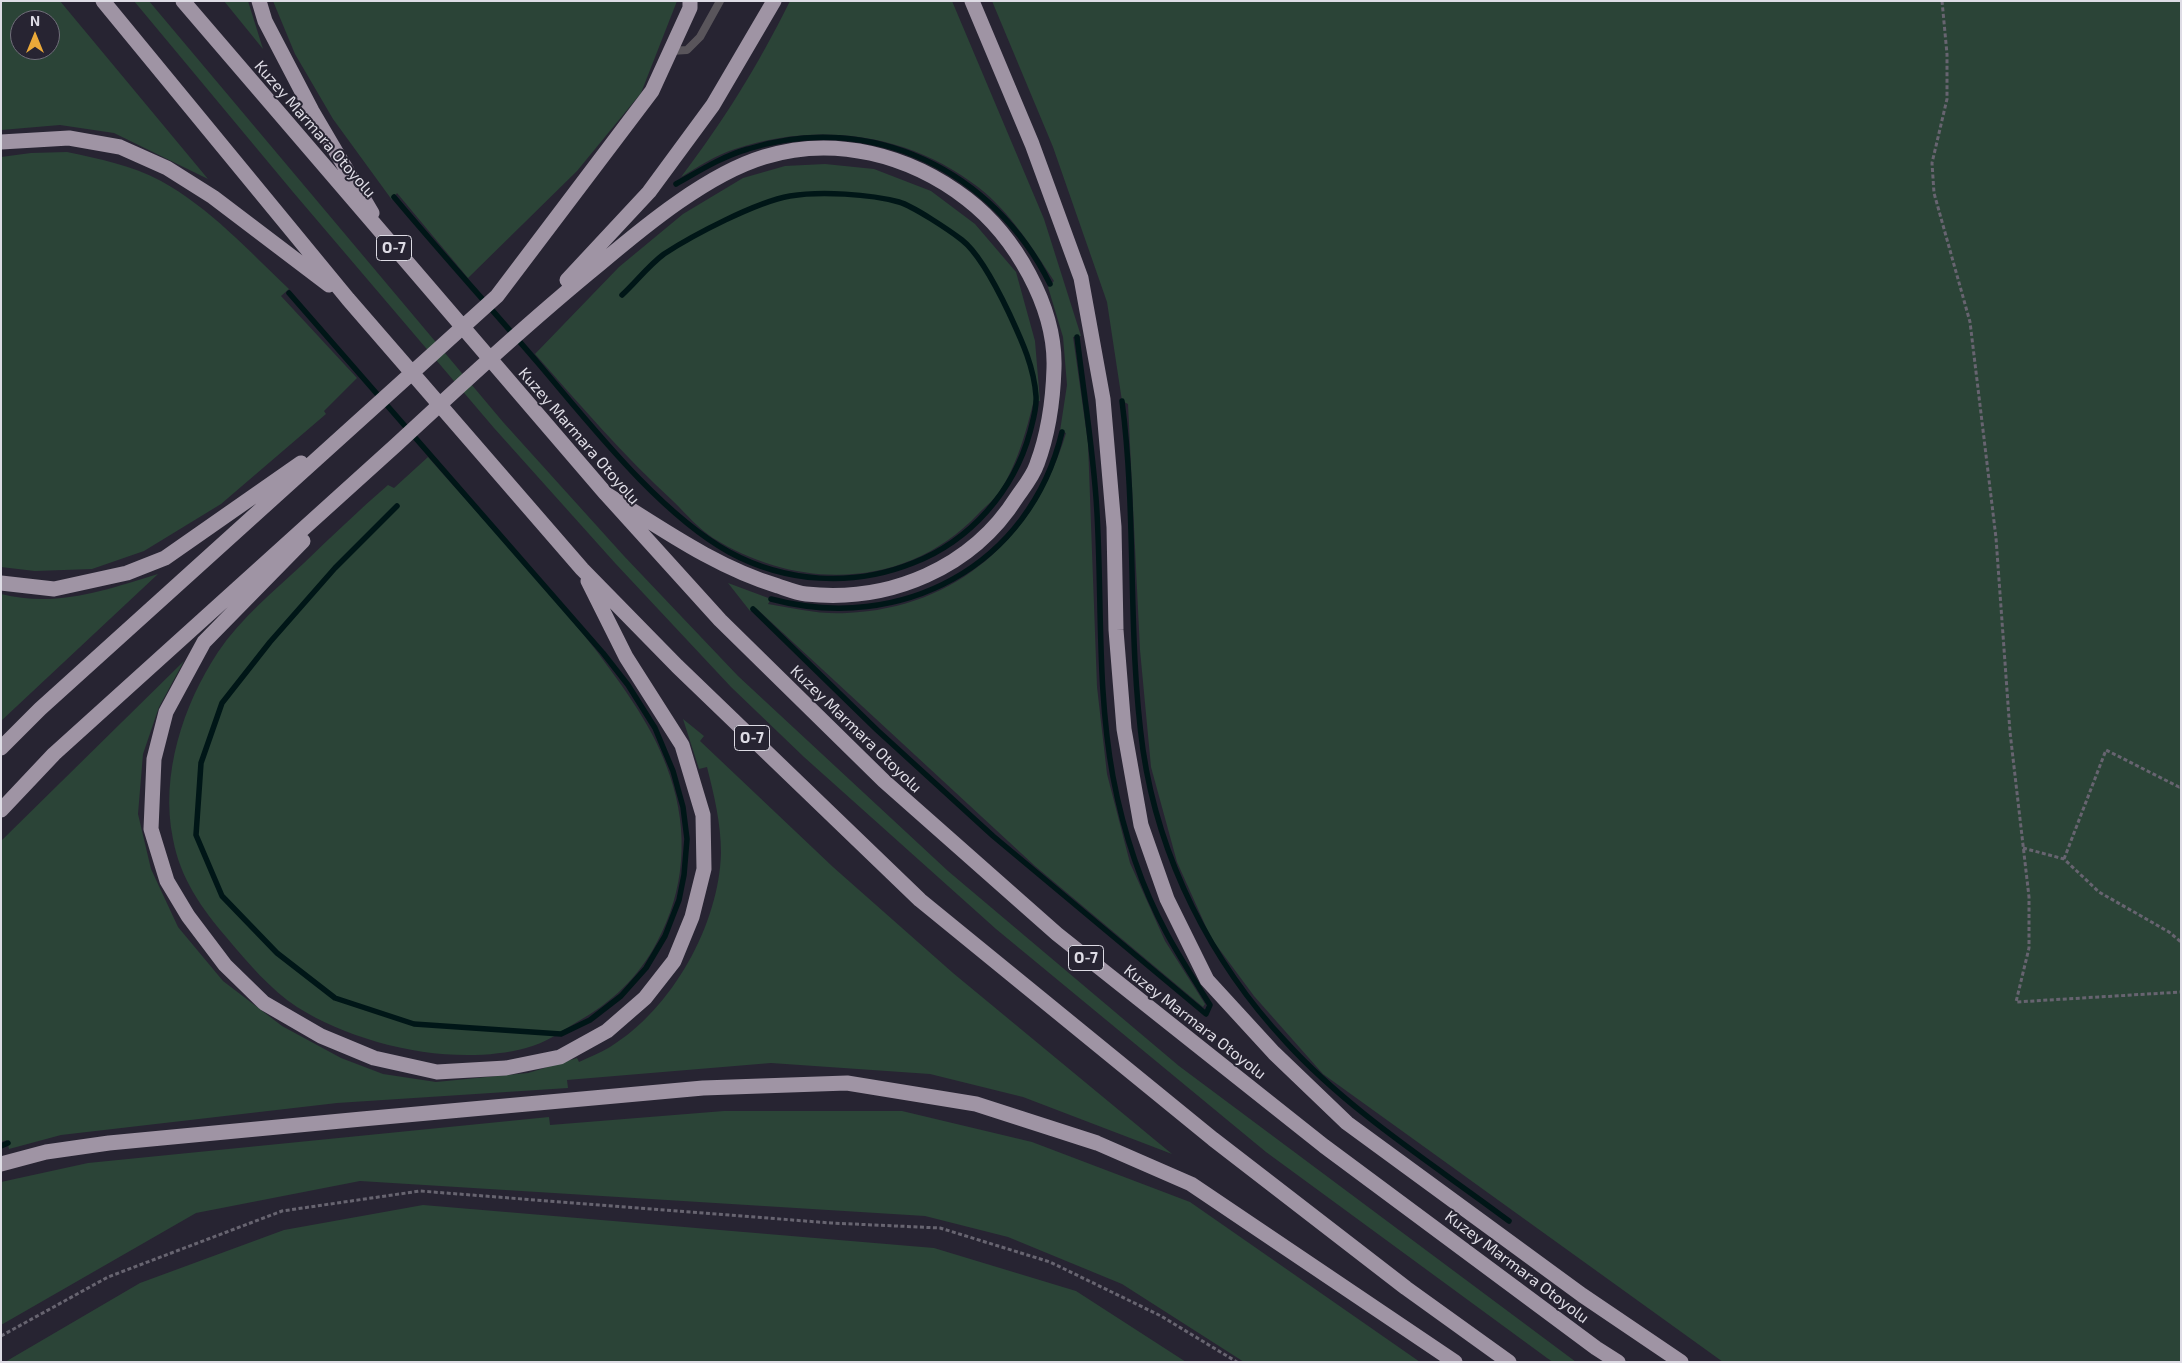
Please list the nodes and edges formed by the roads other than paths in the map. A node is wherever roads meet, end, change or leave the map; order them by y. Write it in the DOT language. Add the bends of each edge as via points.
graph roads {
  1 [pos="103,1"];
  2 [pos="182,1"];
  3 [pos="259,1"];
  4 [pos="690,1"];
  5 [pos="720,1"];
  6 [pos="774,1"];
  7 [pos="972,1"];
  8 [pos="670,51"];
  9 [pos="1,142"];
  10 [pos="392,246"];
  11 [pos="348,300"];
  12 [pos="524,327"];
  13 [pos="367,414"];
  14 [pos="396,444"];
  15 [pos="606,494"];
  16 [pos="582,569"];
  17 [pos="1,583"];
  18 [pos="1,748"];
  19 [pos="1,810"];
  20 [pos="1,1164"];
  21 [pos="1455,1362"];
  22 [pos="1509,1362"];
  23 [pos="1618,1362"];
  24 [pos="1681,1362"];
  1 -- 11 [label="highway, O-7"];
  2 -- 10 [label="highway, Kuzey Marmara Otoyolu / O-7"];
  3 -- 10 [label="highway" via="265,21 312,111"];
  4 -- 8 [label="highway" via="690,8"];
  5 -- 8 [label="lane" via="700,37 686,50"];
  6 -- 12 [label="highway" via="713,105 649,192"];
  7 -- 24 [label="highway" via="1032,144 1081,278 1104,399 1114,527 1116,640 1124,730 1139,815 1167,899 1208,980 1274,1053 1347,1123 1582,1295"];
  8 -- 13 [label="highway" via="652,91 497,296"];
  9 -- 11 [label="highway" via="70,138 120,147 167,168 213,197"];
  10 -- 15 [label="highway, Kuzey Marmara Otoyolu / O-7"];
  11 -- 16 [label="highway, O-7"];
  12 -- 14 [label="highway"];
  12 -- 15 [label="highway" via="651,221 732,169 767,156 806,148 871,152 901,162 951,187 985,213 1009,241 1028,271 1043,309 1054,354 1053,407 1036,467 1004,518 960,558 913,583 862,594 804,594 744,576"];
  13 -- 17 [label="highway" via="165,558 127,573 54,589"];
  13 -- 18 [label="highway" via="40,709"];
  14 -- 16 [label="highway" via="204,642 166,712 154,759 151,829 167,881 188,916 225,965 264,1003 321,1036 374,1058 436,1072 506,1068 560,1057 606,1031 646,998 674,961 692,917 704,869 703,815 682,745 626,657"];
  14 -- 19 [label="highway" via="54,754"];
  15 -- 23 [label="highway, Kuzey Marmara Otoyolu / O-7" via="720,620 884,781 1057,934 1324,1146"];
  16 -- 22 [label="highway, O-7" via="677,666 920,900 1213,1139 1406,1288"];
  20 -- 21 [label="highway" via="46,1152 100,1145 362,1119 703,1088 847,1083 976,1104 1097,1143 1191,1184"];
}
